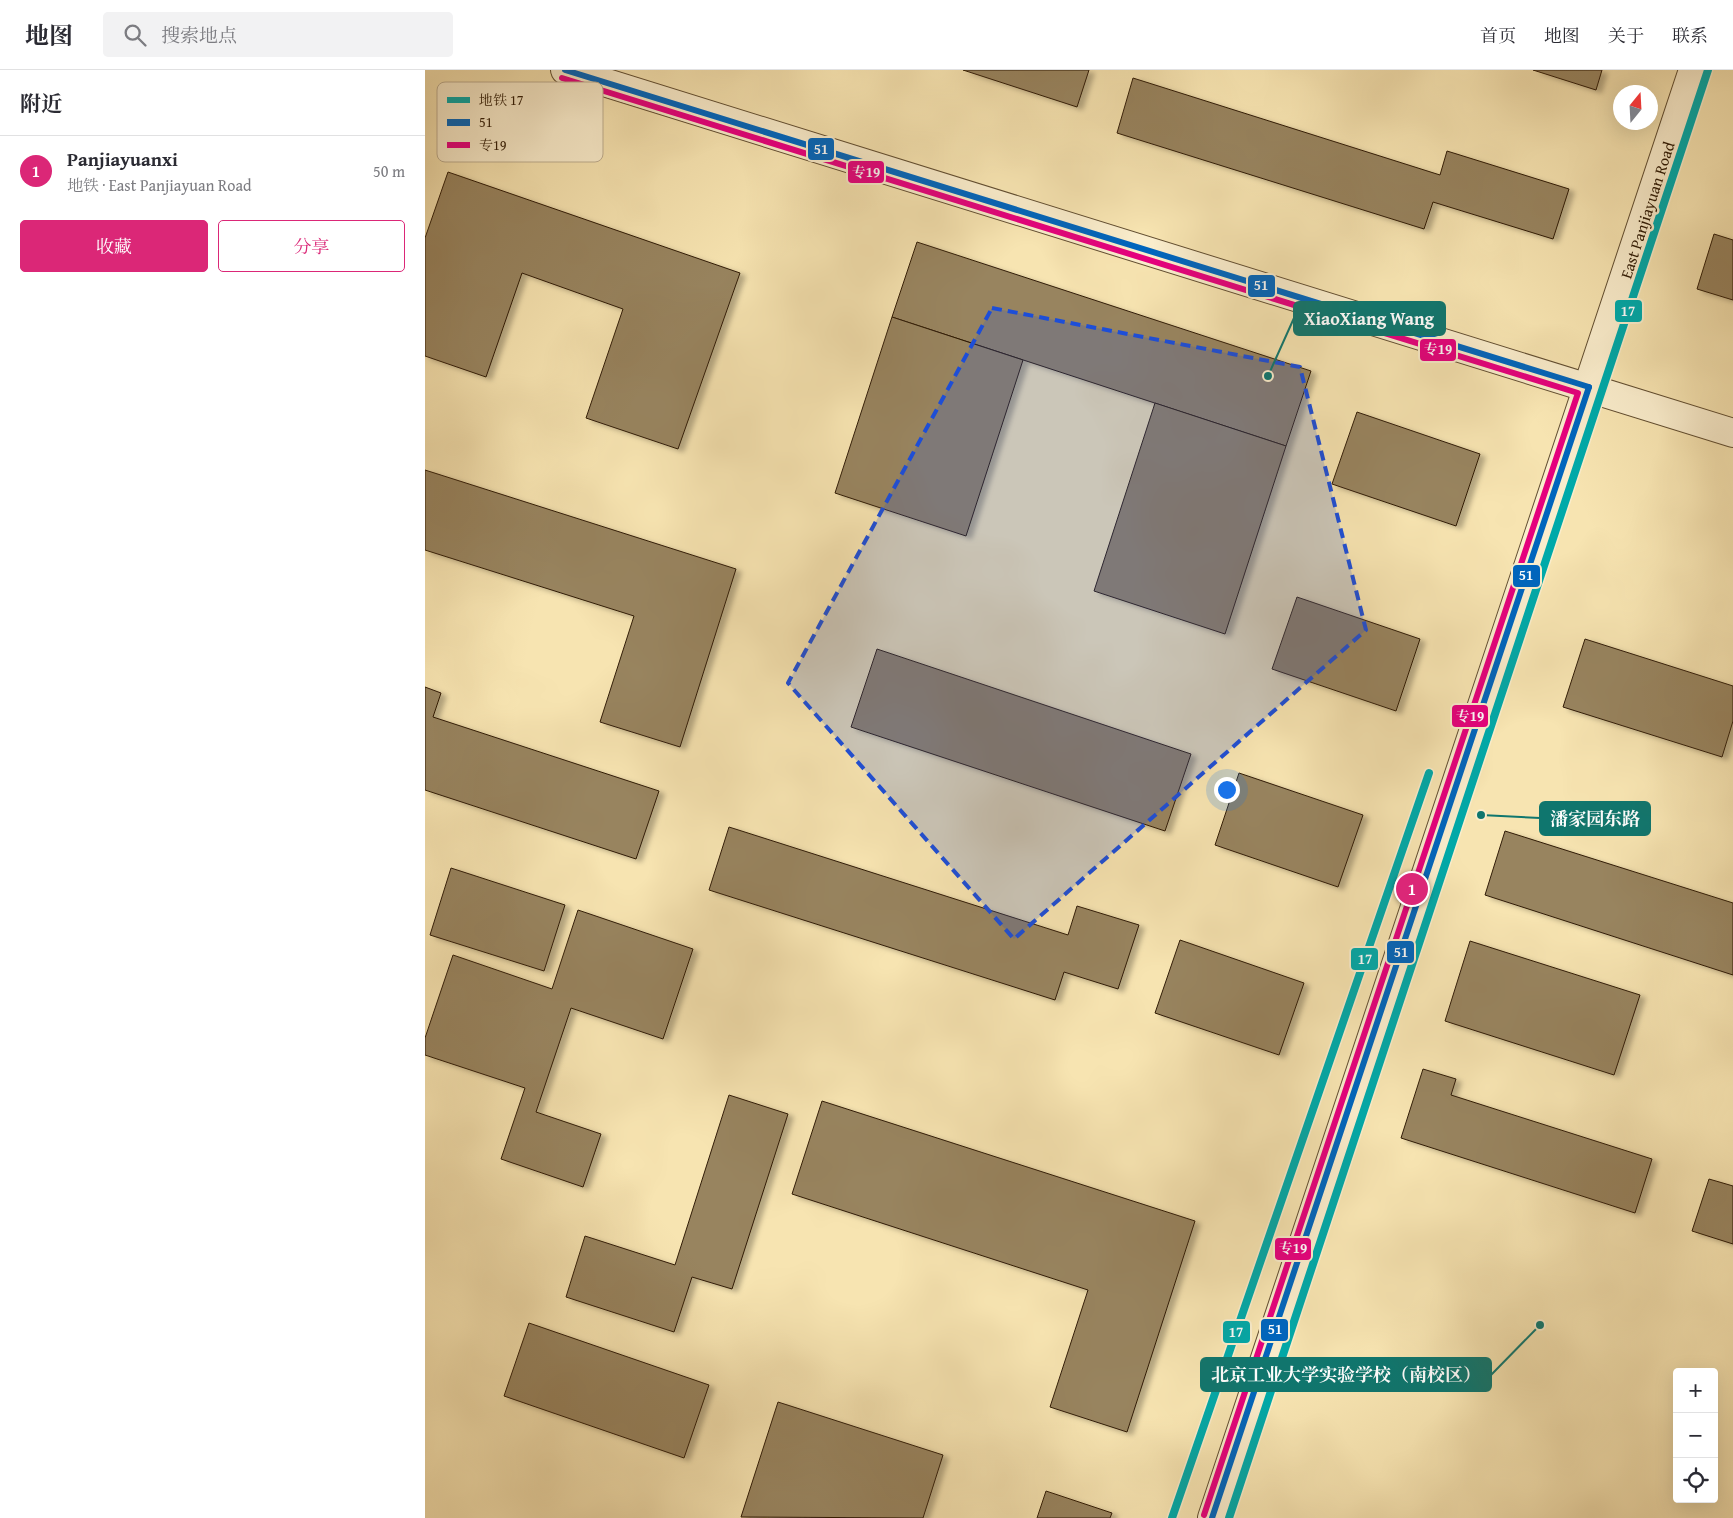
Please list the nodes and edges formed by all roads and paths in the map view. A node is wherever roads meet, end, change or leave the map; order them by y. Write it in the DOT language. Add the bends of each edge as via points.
graph roads {
  1 [pos="565,70"];
  2 [pos="1693,70"];
  3 [pos="1589,387"];
  4 [pos="1733,433"];
  5 [pos="1212,1518"];
  1 -- 3 [label="street"];
  2 -- 3 [label="street, East Panjiayuan Road"];
  3 -- 4 [label="street"];
  3 -- 5 [label="street, East Panjiayuan Road"];
}
